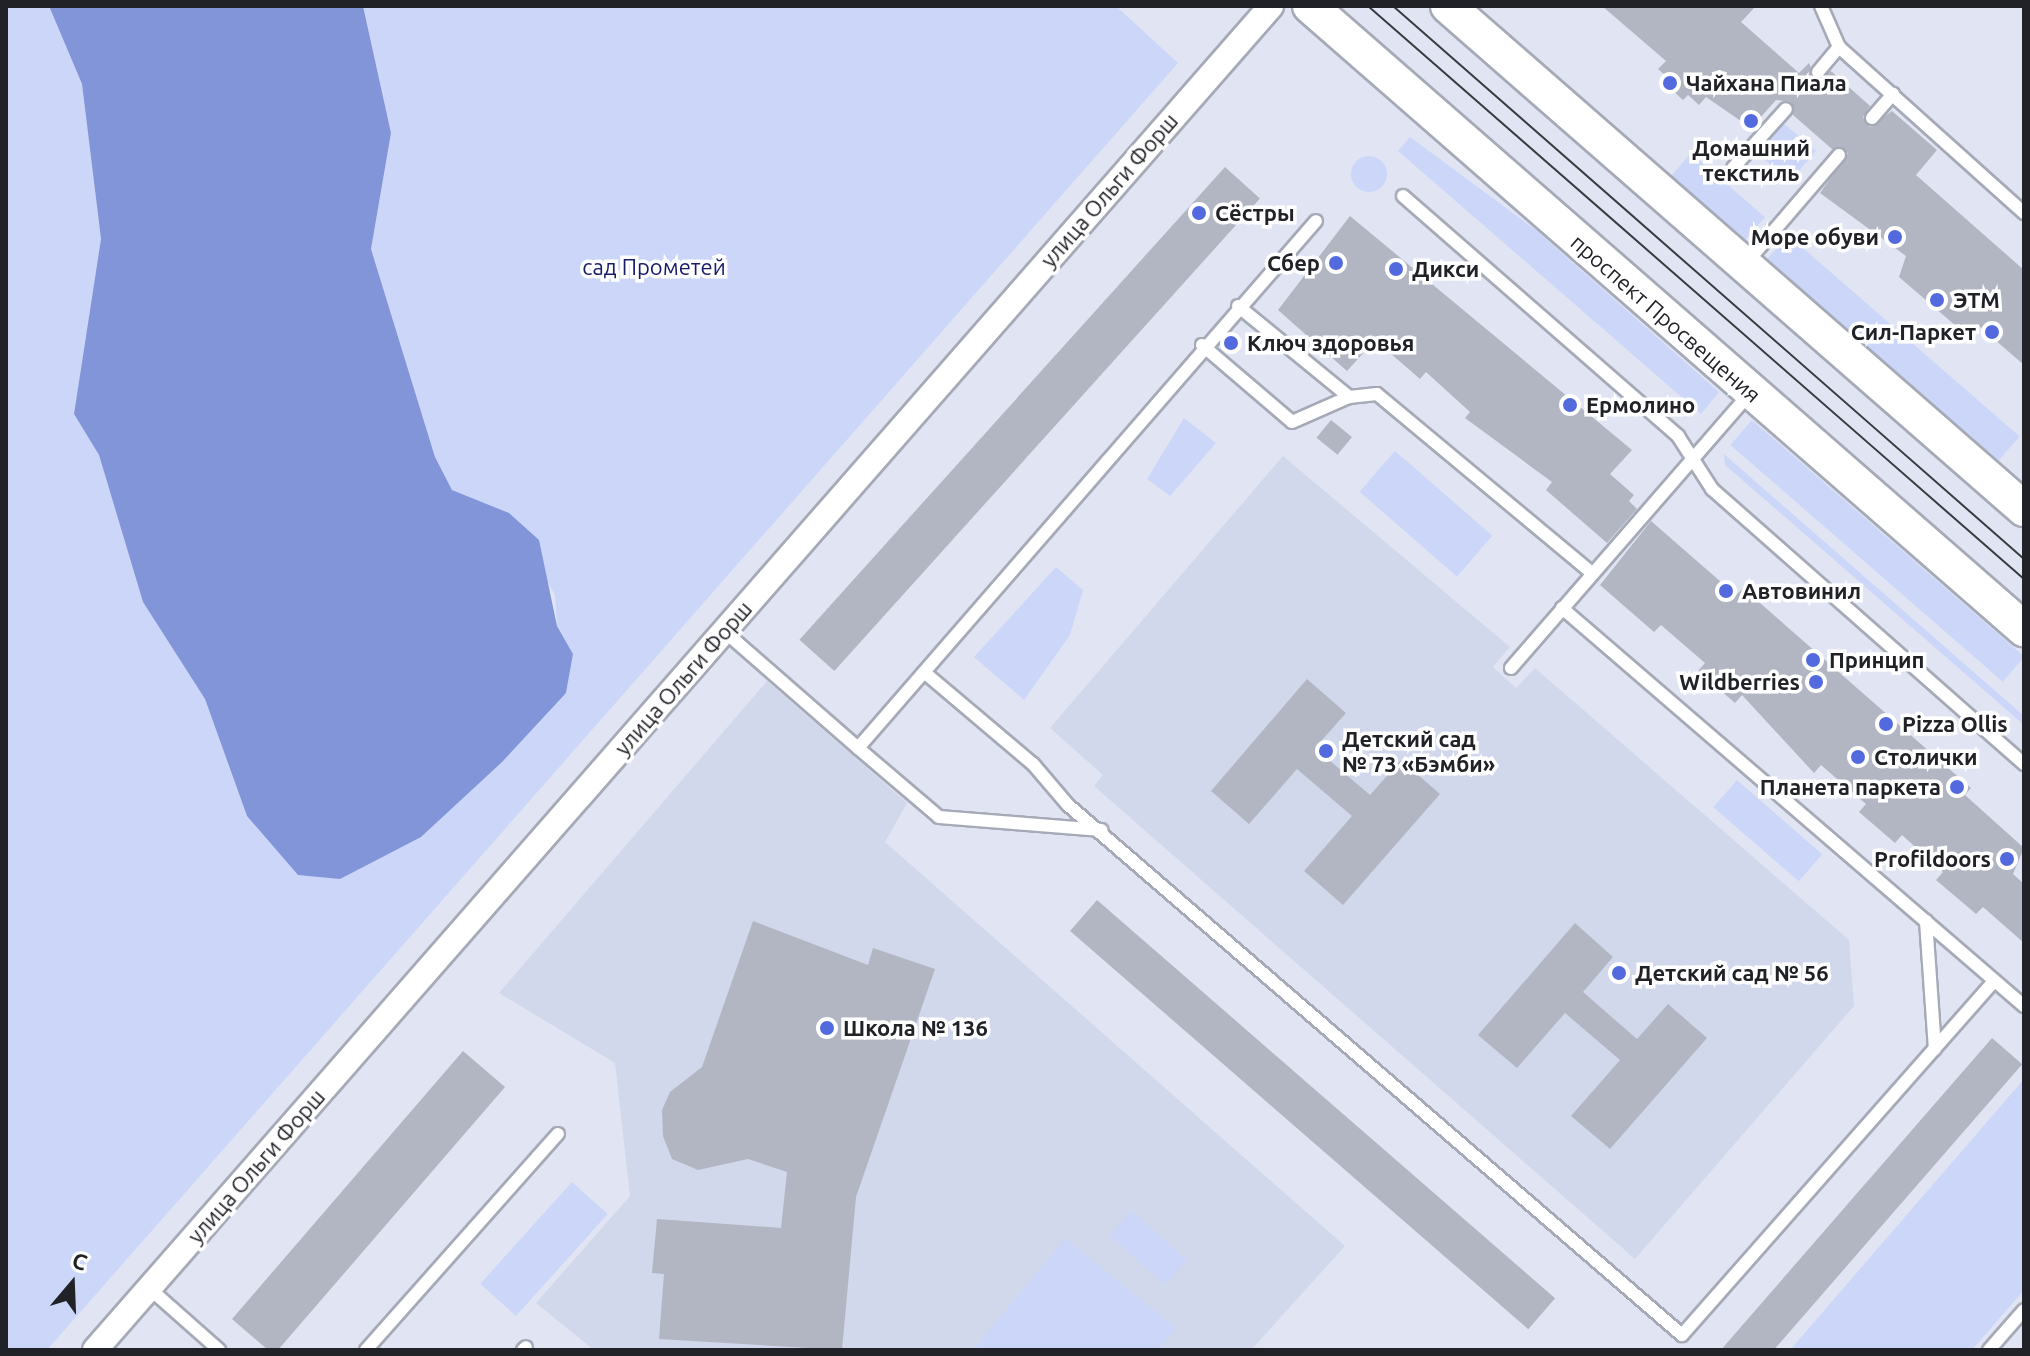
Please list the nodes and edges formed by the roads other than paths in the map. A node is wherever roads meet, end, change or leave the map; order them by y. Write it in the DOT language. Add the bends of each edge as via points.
graph roads {
  1 [pos="1271,6"];
  2 [pos="1310,6"];
  3 [pos="1821,6"];
  4 [pos="1465,15"];
  5 [pos="1839,47"];
  6 [pos="1818,72"];
  7 [pos="1893,94"];
  8 [pos="1786,109"];
  9 [pos="1872,118"];
  10 [pos="1839,155"];
  11 [pos="1733,168"];
  12 [pos="1403,196"];
  13 [pos="2024,213"];
  14 [pos="1316,221"];
  15 [pos="1745,265"];
  16 [pos="1238,306"];
  17 [pos="1202,345"];
  18 [pos="1751,392"];
  19 [pos="1349,397"];
  20 [pos="1692,458"];
  21 [pos="2024,509"];
  22 [pos="1591,572"];
  23 [pos="1562,608"];
  24 [pos="2024,629"];
  25 [pos="724,631"];
  26 [pos="1511,668"];
  27 [pos="924,672"];
  28 [pos="858,748"];
  29 [pos="2024,764"];
  30 [pos="1104,830"];
  31 [pos="1926,921"];
  32 [pos="1994,981"];
  33 [pos="2024,1006"];
  34 [pos="1935,1049"];
  35 [pos="558,1134"];
  36 [pos="149,1288"];
  37 [pos="2024,1310"];
  38 [pos="1682,1335"];
  39 [pos="95,1350"];
  40 [pos="219,1350"];
  41 [pos="366,1350"];
  42 [pos="1676,1350"];
  43 [pos="1989,1350"];
  1 -- 25 [label="street, улица Ольги Форш"];
  2 -- 18 [label="main road, проспект Просвещения"];
  3 -- 5 [label="lane"];
  4 -- 15 [label="main road"];
  5 -- 6 [label="lane"];
  5 -- 7 [label="lane"];
  7 -- 9 [label="lane"];
  7 -- 13 [label="lane"];
  8 -- 11 [label="lane"];
  10 -- 15 [label="lane"];
  12 -- 20 [label="lane" via="1678,436"];
  14 -- 16 [label="lane"];
  15 -- 21 [label="main road"];
  16 -- 17 [label="lane"];
  16 -- 19 [label="lane"];
  17 -- 19 [label="lane" via="1292,422"];
  17 -- 27 [label="lane"];
  18 -- 20 [label="lane"];
  18 -- 24 [label="main road, проспект Просвещения"];
  19 -- 22 [label="lane" via="1377,394"];
  20 -- 22 [label="lane"];
  20 -- 29 [label="lane" via="1712,489"];
  22 -- 23 [label="lane"];
  23 -- 26 [label="lane"];
  23 -- 31 [label="lane"];
  25 -- 28 [label="lane"];
  25 -- 36 [label="street, улица Ольги Форш"];
  27 -- 28 [label="lane"];
  27 -- 30 [label="lane"];
  28 -- 30 [label="lane" via="939,817"];
  30 -- 38 [label="lane"];
  31 -- 32 [label="lane"];
  31 -- 34 [label="lane"];
  32 -- 33 [label="lane"];
  32 -- 34 [label="lane"];
  34 -- 38 [label="lane"];
  35 -- 41 [label="lane"];
  36 -- 39 [label="street, улица Ольги Форш"];
  36 -- 40 [label="lane"];
  37 -- 43 [label="lane"];
  38 -- 42 [label="lane"];
}
